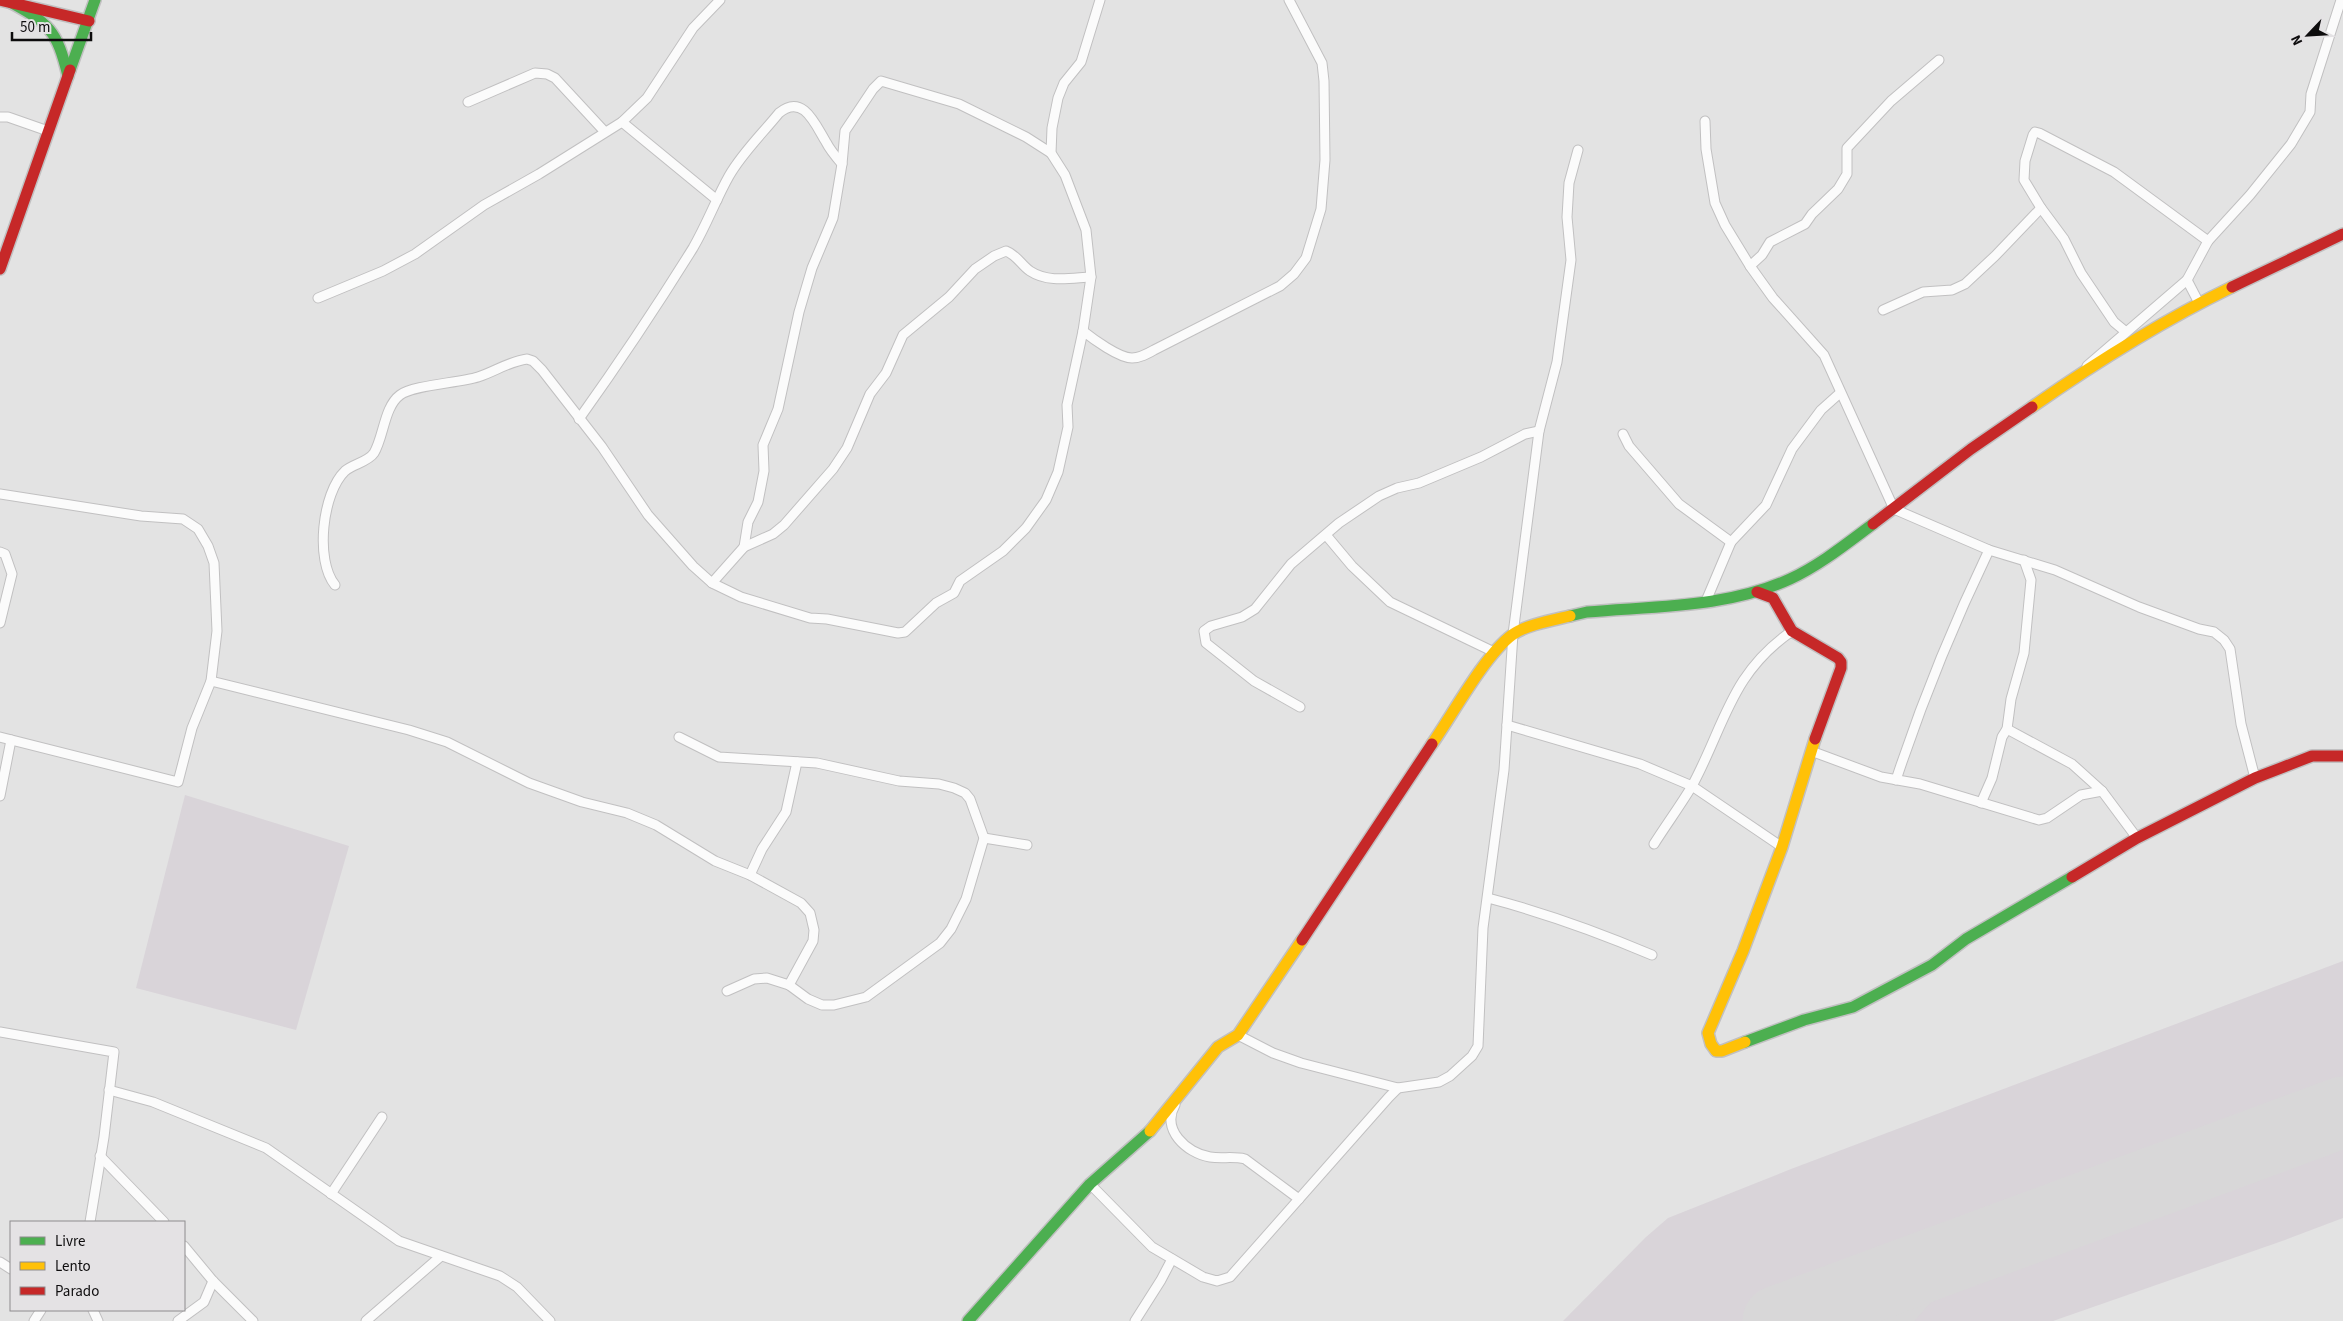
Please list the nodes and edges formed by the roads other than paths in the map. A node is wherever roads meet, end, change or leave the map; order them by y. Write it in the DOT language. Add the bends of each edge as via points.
graph roads {
  1 [pos="6,0"];
  2 [pos="95,0"];
  3 [pos="720,0"];
  4 [pos="1100,0"];
  5 [pos="1289,0"];
  6 [pos="2341,0"];
  7 [pos="89,21"];
  8 [pos="1939,60"];
  9 [pos="68,77"];
  10 [pos="468,102"];
  11 [pos="0,117"];
  12 [pos="1705,121"];
  13 [pos="622,122"];
  14 [pos="48,132"];
  15 [pos="605,132"];
  16 [pos="1578,150"];
  17 [pos="1051,153"];
  18 [pos="842,164"];
  19 [pos="717,200"];
  20 [pos="2041,208"];
  21 [pos="2343,234"];
  22 [pos="2208,241"];
  23 [pos="1750,266"];
  24 [pos="0,269"];
  25 [pos="1091,277"];
  26 [pos="2187,280"];
  27 [pos="318,298"];
  28 [pos="2198,303"];
  29 [pos="1883,310"];
  30 [pos="1083,331"];
  31 [pos="2126,332"];
  32 [pos="2072,380"];
  33 [pos="1840,393"];
  34 [pos="579,419"];
  35 [pos="1539,431"];
  36 [pos="1623,434"];
  37 [pos="0,494"];
  38 [pos="1894,509"];
  39 [pos="1326,535"];
  40 [pos="1731,542"];
  41 [pos="744,547"];
  42 [pos="1989,550"];
  43 [pos="0,552"];
  44 [pos="2024,560"];
  45 [pos="712,583"];
  46 [pos="335,585"];
  47 [pos="1757,592"];
  48 [pos="1706,601"];
  49 [pos="0,623"];
  50 [pos="1792,631"];
  51 [pos="1513,634"];
  52 [pos="1494,652"];
  53 [pos="211,681"];
  54 [pos="1300,707"];
  55 [pos="1507,724"];
  56 [pos="2007,729"];
  57 [pos="0,737"];
  58 [pos="679,737"];
  59 [pos="11,740"];
  60 [pos="1811,751"];
  61 [pos="2343,756"];
  62 [pos="797,762"];
  63 [pos="2255,778"];
  64 [pos="1896,780"];
  65 [pos="1692,786"];
  66 [pos="2102,791"];
  67 [pos="0,796"];
  68 [pos="1981,803"];
  69 [pos="984,838"];
  70 [pos="2137,838"];
  71 [pos="1654,844"];
  72 [pos="1027,845"];
  73 [pos="1782,847"];
  74 [pos="750,876"];
  75 [pos="1488,898"];
  76 [pos="1652,955"];
  77 [pos="789,985"];
  78 [pos="727,992"];
  79 [pos="0,1032"];
  80 [pos="1238,1035"];
  81 [pos="1398,1088"];
  82 [pos="109,1090"];
  83 [pos="1182,1094"];
  84 [pos="382,1117"];
  85 [pos="100,1156"];
  86 [pos="1090,1184"];
  87 [pos="331,1194"];
  88 [pos="1300,1199"];
  89 [pos="90,1221"];
  90 [pos="163,1221"];
  91 [pos="185,1247"];
  92 [pos="441,1256"];
  93 [pos="1172,1259"];
  94 [pos="213,1281"];
  95 [pos="548,1320"];
  96 [pos="178,1321"];
  97 [pos="253,1321"];
  98 [pos="366,1321"];
  99 [pos="968,1321"];
  100 [pos="1135,1321"];
  1 -- 7 [label="street"];
  1 -- 9 [label="street" via="54,31"];
  2 -- 7 [label="street"];
  3 -- 13 [label="street" via="693,28 646,98"];
  4 -- 17 [label="street" via="1081,62 1064,83 1058,98"];
  5 -- 30 [label="street" via="1322,63 1324,82 1325,160 1321,209 1306,258 1280,286 1140,357 1130,358 1112,351"];
  6 -- 22 [label="street" via="2305,123 2250,195"];
  7 -- 9 [label="street"];
  8 -- 23 [label="street" via="1891,101 1847,148 1847,174 1838,189 1816,208 1805,224 1770,242"];
  9 -- 14 [label="street"];
  10 -- 15 [label="street" via="535,73 547,74 555,78"];
  11 -- 14 [label="street"];
  12 -- 23 [label="street" via="1706,150 1715,203"];
  13 -- 15 [label="street"];
  13 -- 19 [label="street"];
  14 -- 24 [label="street"];
  15 -- 27 [label="street" via="484,206 415,254 384,271"];
  16 -- 35 [label="street" via="1569,183 1567,235 1571,260 1557,362"];
  17 -- 18 [label="street" via="1026,136 959,104 880,80 845,131"];
  17 -- 25 [label="street" via="1065,175 1086,230"];
  18 -- 19 [label="street" via="812,118 794,106 786,108 739,161"];
  18 -- 41 [label="street" via="833,218 812,268 778,409 763,445 764,471"];
  19 -- 34 [label="street" via="669,288"];
  20 -- 22 [label="street" via="2024,180 2025,160 2035,132 2114,172"];
  20 -- 29 [label="street" via="1965,284 1952,290 1923,292"];
  20 -- 31 [label="street" via="2064,239 2081,273 2114,322"];
  21 -- 28 [label="street"];
  22 -- 26 [label="street"];
  23 -- 33 [label="street" via="1779,305 1824,355"];
  25 -- 30 [label="street"];
  25 -- 41 [label="street" via="1056,279 1039,275 1006,251 975,269 949,297 903,335 886,373 870,394 834,470 784,525 773,534"];
  26 -- 28 [label="street"];
  26 -- 31 [label="street"];
  28 -- 32 [label="street"];
  30 -- 45 [label="street" via="1067,406 1068,427 1058,472 1046,500 1003,552 960,581 954,593 936,603 905,632 890,633 810,618 741,597"];
  31 -- 32 [label="street"];
  32 -- 38 [label="street" via="1971,449"];
  33 -- 38 [label="street"];
  33 -- 40 [label="street" via="1821,410 1792,449 1766,505"];
  34 -- 45 [label="street" via="654,522"];
  34 -- 46 [label="street" via="538,364 527,358 478,377 399,396 372,456 346,471 329,497 324,549"];
  35 -- 39 [label="street" via="1525,434 1419,483 1379,496"];
  35 -- 51 [label="street"];
  36 -- 40 [label="street" via="1629,446 1679,504"];
  37 -- 53 [label="street" via="141,516 183,519 198,529 214,563 217,631"];
  38 -- 42 [label="street"];
  38 -- 47 [label="street" via="1820,563"];
  39 -- 52 [label="street" via="1390,602"];
  39 -- 54 [label="street" via="1291,564 1255,609 1204,631 1206,644 1237,669"];
  40 -- 48 [label="street"];
  41 -- 45 [label="street"];
  42 -- 44 [label="street"];
  42 -- 64 [label="street" via="1949,634"];
  43 -- 49 [label="street" via="5,554 12,574"];
  44 -- 56 [label="street" via="2031,580 2024,653 2011,699"];
  44 -- 63 [label="street" via="2139,607 2214,632 2224,640 2230,648 2241,724"];
  47 -- 48 [label="street"];
  47 -- 50 [label="street" via="1776,601"];
  48 -- 51 [label="street" via="1587,612"];
  50 -- 60 [label="street" via="1841,662"];
  50 -- 65 [label="street" via="1773,644 1739,685"];
  51 -- 52 [label="street"];
  51 -- 55 [label="street"];
  52 -- 80 [label="street"];
  53 -- 59 [label="street" via="192,728 178,782"];
  53 -- 74 [label="street" via="447,742 528,783 656,825 715,861"];
  55 -- 65 [label="street" via="1640,764"];
  55 -- 75 [label="street"];
  56 -- 66 [label="street" via="2072,764"];
  56 -- 68 [label="street"];
  57 -- 59 [label="street"];
  58 -- 62 [label="street" via="719,757"];
  59 -- 67 [label="street"];
  60 -- 64 [label="street"];
  60 -- 73 [label="street"];
  61 -- 63 [label="street" via="2312,756"];
  62 -- 69 [label="street" via="817,763 900,781 939,784 959,790 970,799"];
  62 -- 74 [label="street" via="786,812 762,849"];
  63 -- 70 [label="street"];
  64 -- 68 [label="street"];
  65 -- 71 [label="street"];
  65 -- 73 [label="street"];
  66 -- 68 [label="street" via="2081,795 2039,820"];
  66 -- 70 [label="street"];
  69 -- 72 [label="street"];
  69 -- 77 [label="street" via="966,898 951,929 934,948 866,997 855,1001 822,1005"];
  70 -- 73 [label="street" via="1966,939 1932,965 1853,1007 1804,1020 1722,1051 1716,1050 1710,1044 1708,1033"];
  74 -- 77 [label="street" via="801,903 810,913 813,941"];
  75 -- 76 [label="street" via="1596,930"];
  75 -- 81 [label="street" via="1483,928 1478,1046 1472,1056 1439,1082"];
  77 -- 78 [label="street" via="767,978 754,979"];
  79 -- 82 [label="street" via="114,1052"];
  80 -- 81 [label="street" via="1301,1063"];
  80 -- 83 [label="street" via="1218,1047"];
  81 -- 88 [label="street"];
  82 -- 85 [label="street"];
  82 -- 87 [label="street" via="152,1102 266,1148"];
  83 -- 86 [label="street" via="1152,1130"];
  83 -- 88 [label="street" via="1171,1112 1170,1125 1176,1136 1203,1154 1246,1160"];
  84 -- 87 [label="street"];
  85 -- 89 [label="street"];
  85 -- 90 [label="street"];
  86 -- 93 [label="street" via="1152,1247"];
  86 -- 99 [label="street"];
  87 -- 92 [label="street" via="400,1241"];
  88 -- 93 [label="street" via="1230,1277 1217,1281"];
  91 -- 94 [label="street"];
  92 -- 95 [label="street" via="500,1276 527,1295"];
  92 -- 98 [label="street"];
  93 -- 100 [label="street"];
  94 -- 96 [label="street" via="204,1302"];
  94 -- 97 [label="street"];
}
